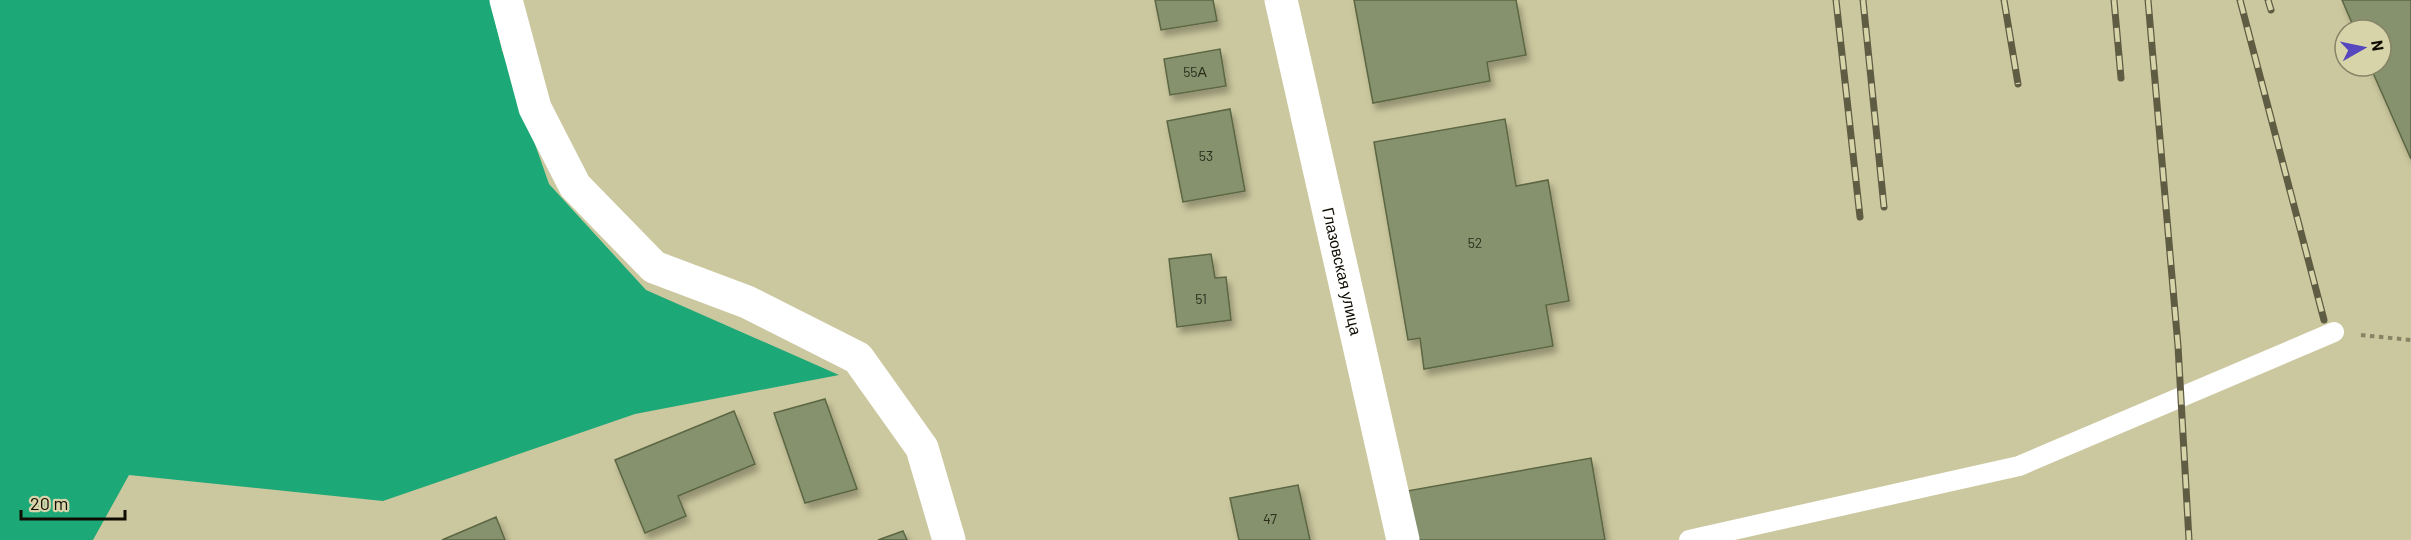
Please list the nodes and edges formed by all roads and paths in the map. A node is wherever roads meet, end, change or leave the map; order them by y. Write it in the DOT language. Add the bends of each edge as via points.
graph roads {
  1 [pos="506,0"];
  2 [pos="1281,0"];
  3 [pos="2334,332"];
  4 [pos="2411,340"];
  5 [pos="949,540"];
  6 [pos="1403,540"];
  7 [pos="1689,540"];
  1 -- 5 [label="street" via="535,108 575,186 654,267 747,302 858,358 922,448"];
  2 -- 6 [label="street, Глазовская улица"];
  3 -- 4 [label="path"];
  3 -- 7 [label="lane" via="2019,466"];
}
